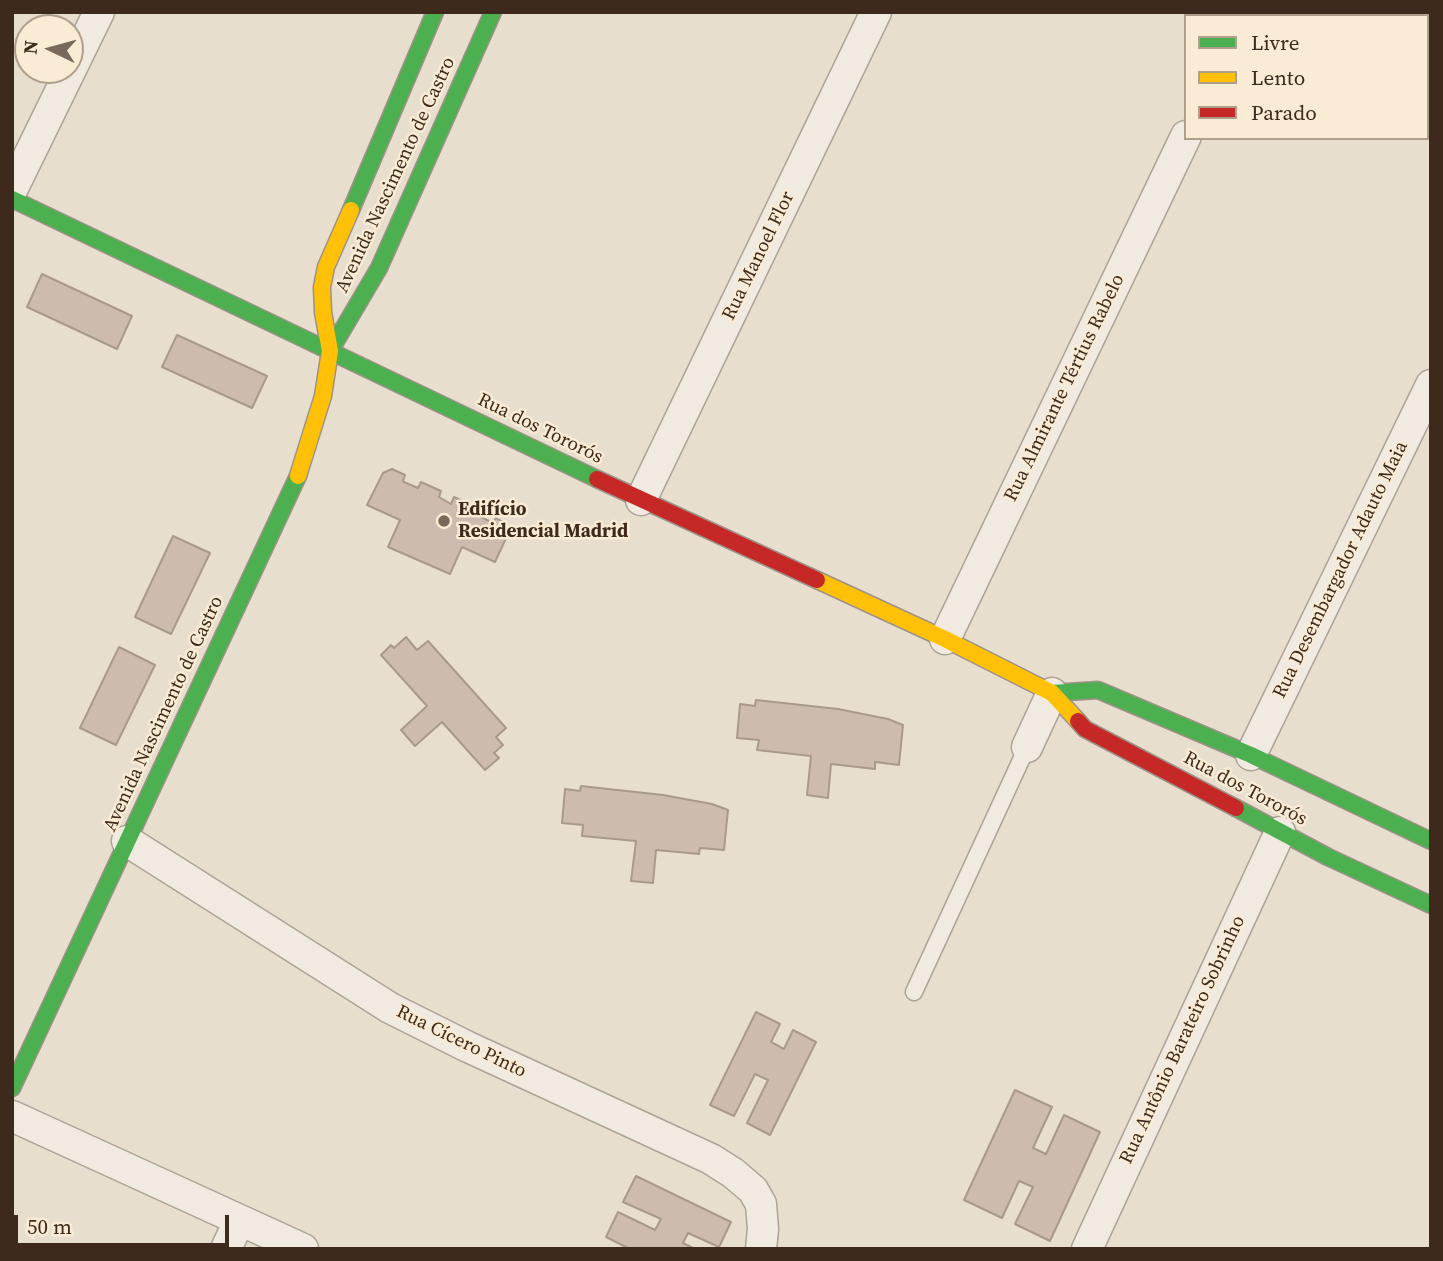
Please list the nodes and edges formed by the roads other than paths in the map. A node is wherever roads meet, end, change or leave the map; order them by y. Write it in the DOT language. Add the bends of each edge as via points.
graph roads {
  1 [pos="99,12"];
  2 [pos="435,12"];
  3 [pos="493,12"];
  4 [pos="876,12"];
  5 [pos="1184,140"];
  6 [pos="12,190"];
  7 [pos="12,199"];
  8 [pos="330,351"];
  9 [pos="1431,384"];
  10 [pos="641,500"];
  11 [pos="944,639"];
  12 [pos="1052,692"];
  13 [pos="1027,747"];
  14 [pos="1251,755"];
  15 [pos="1279,832"];
  16 [pos="127,841"];
  17 [pos="1431,841"];
  18 [pos="1431,905"];
  19 [pos="914,992"];
  20 [pos="12,1088"];
  21 [pos="12,1116"];
  22 [pos="239,1221"];
  23 [pos="226,1249"];
  24 [pos="303,1249"];
  25 [pos="761,1249"];
  26 [pos="1087,1249"];
  1 -- 6 [label="street"];
  2 -- 8 [label="street, Avenida Nascimento de Castro" via="326,268 323,312"];
  3 -- 8 [label="street, Avenida Nascimento de Castro" via="379,268"];
  4 -- 10 [label="street, Rua Manoel Flor"];
  5 -- 11 [label="street, Rua Almirante Tértius Rabelo"];
  7 -- 8 [label="street, Rua dos Tororós"];
  8 -- 10 [label="street, Rua dos Tororós"];
  8 -- 16 [label="street, Avenida Nascimento de Castro" via="323,396 300,472"];
  9 -- 14 [label="street, Rua Desembargador Adauto Maia"];
  10 -- 11 [label="street, Rua dos Tororós"];
  11 -- 12 [label="street, Rua dos Tororós"];
  12 -- 13 [label="street"];
  12 -- 14 [label="street, Rua dos Tororós" via="1098,690"];
  12 -- 15 [label="street, Rua dos Tororós" via="1086,729"];
  13 -- 19 [label="lane"];
  14 -- 17 [label="street, Rua dos Tororós" via="1350,809"];
  15 -- 18 [label="street, Rua dos Tororós" via="1330,851"];
  15 -- 26 [label="street, Rua Antônio Barateiro Sobrinho"];
  16 -- 20 [label="street, Avenida Nascimento de Castro"];
  16 -- 25 [label="street, Rua Cícero Pinto" via="390,1008 733,1173 761,1204"];
  21 -- 22 [label="street"];
  22 -- 23 [label="street"];
  22 -- 24 [label="street"];
}
